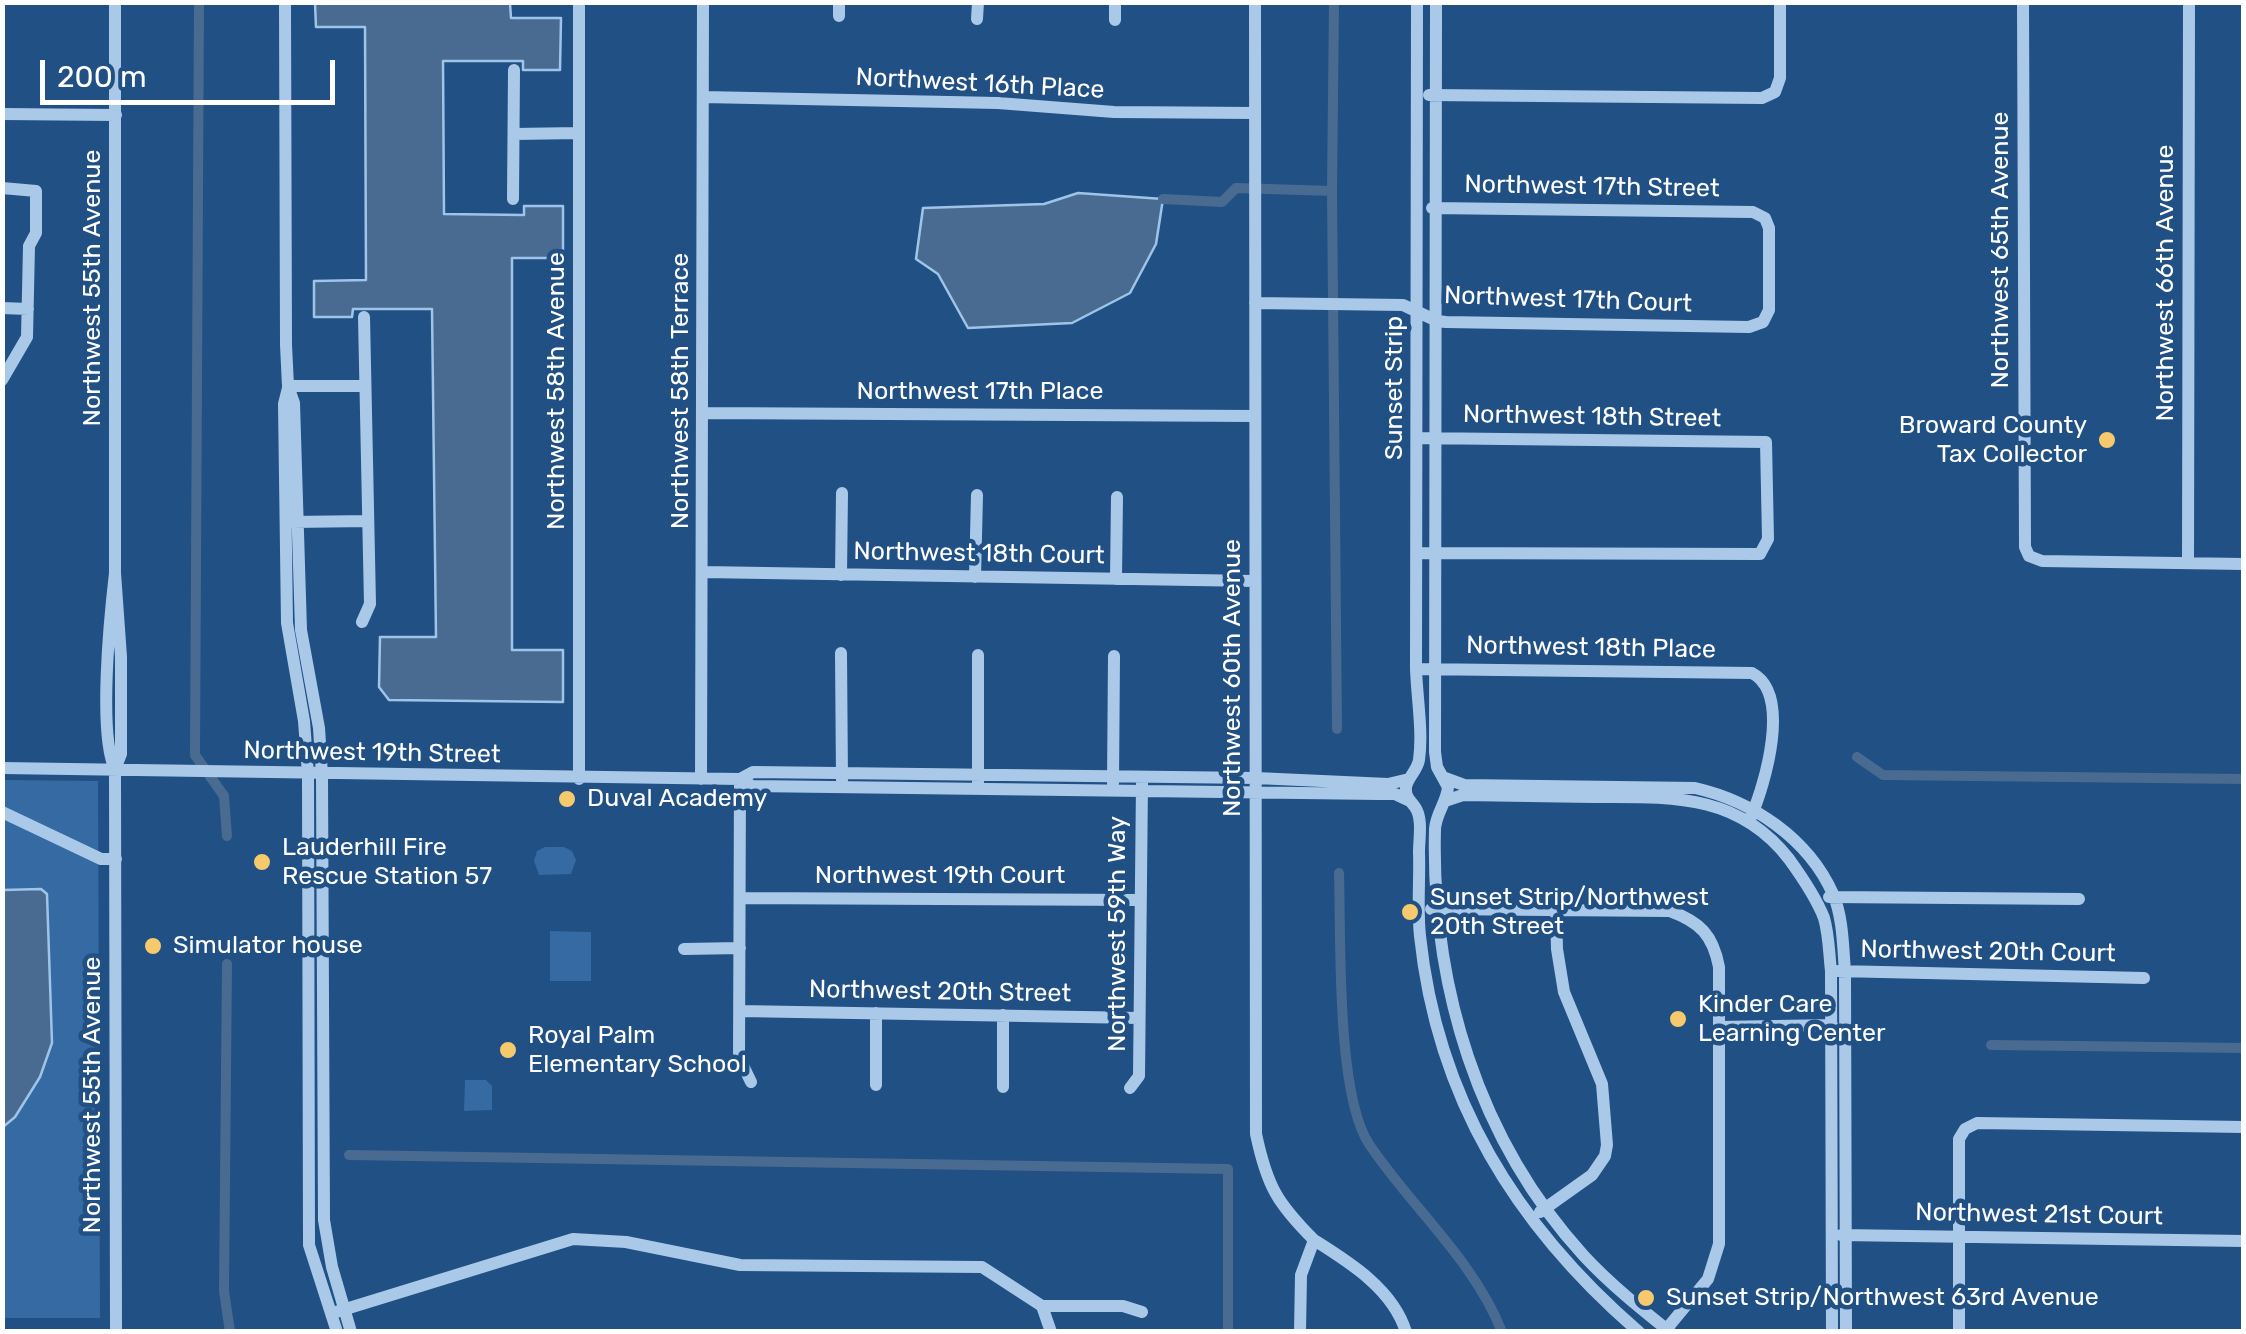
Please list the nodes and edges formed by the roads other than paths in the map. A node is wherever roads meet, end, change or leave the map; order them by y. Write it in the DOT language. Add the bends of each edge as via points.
graph roads {
  1 [pos="116,2"];
  2 [pos="285,2"];
  3 [pos="579,2"];
  4 [pos="704,2"];
  5 [pos="978,2"];
  6 [pos="1115,2"];
  7 [pos="1255,2"];
  8 [pos="1417,2"];
  9 [pos="1436,2"];
  10 [pos="1780,2"];
  11 [pos="2023,2"];
  12 [pos="2189,2"];
  13 [pos="978,19"];
  14 [pos="1114,20"];
  15 [pos="514,70"];
  16 [pos="1417,95"];
  17 [pos="1435,95"];
  18 [pos="703,97"];
  19 [pos="1254,113"];
  20 [pos="2,114"];
  21 [pos="116,115"];
  22 [pos="580,133"];
  23 [pos="514,134"];
  24 [pos="2,188"];
  25 [pos="513,199"];
  26 [pos="1417,207"];
  27 [pos="1436,208"];
  28 [pos="1255,303"];
  29 [pos="2,308"];
  30 [pos="28,309"];
  31 [pos="1417,311"];
  32 [pos="364,317"];
  33 [pos="1437,321"];
  34 [pos="1763,322"];
  35 [pos="2,380"];
  36 [pos="288,386"];
  37 [pos="365,386"];
  38 [pos="704,413"];
  39 [pos="1255,416"];
  40 [pos="1417,438"];
  41 [pos="1436,438"];
  42 [pos="842,493"];
  43 [pos="977,495"];
  44 [pos="1117,497"];
  45 [pos="368,521"];
  46 [pos="291,522"];
  47 [pos="1418,553"];
  48 [pos="1438,553"];
  49 [pos="2188,563"];
  50 [pos="2244,564"];
  51 [pos="703,572"];
  52 [pos="841,574"];
  53 [pos="976,577"];
  54 [pos="1116,579"];
  55 [pos="1255,581"];
  56 [pos="362,622"];
  57 [pos="841,653"];
  58 [pos="978,655"];
  59 [pos="1114,656"];
  60 [pos="1416,669"];
  61 [pos="1437,669"];
  62 [pos="2,768"];
  63 [pos="116,769"];
  64 [pos="315,774"];
  65 [pos="1442,775"];
  66 [pos="1412,776"];
  67 [pos="702,778"];
  68 [pos="579,779"];
  69 [pos="740,780"];
  70 [pos="842,781"];
  71 [pos="978,782"];
  72 [pos="1113,783"];
  73 [pos="1142,783"];
  74 [pos="1256,785"];
  75 [pos="1444,803"];
  76 [pos="1412,804"];
  77 [pos="2,812"];
  78 [pos="1752,815"];
  79 [pos="116,859"];
  80 [pos="1834,896"];
  81 [pos="740,898"];
  82 [pos="2079,899"];
  83 [pos="1140,900"];
  84 [pos="1818,902"];
  85 [pos="1418,909"];
  86 [pos="1437,909"];
  87 [pos="1556,909"];
  88 [pos="740,948"];
  89 [pos="684,949"];
  90 [pos="1838,971"];
  91 [pos="2144,978"];
  92 [pos="740,1011"];
  93 [pos="876,1013"];
  94 [pos="1002,1015"];
  95 [pos="1139,1018"];
  96 [pos="1832,1025"];
  97 [pos="1720,1027"];
  98 [pos="751,1082"];
  99 [pos="876,1085"];
  100 [pos="1003,1086"];
  101 [pos="1130,1088"];
  102 [pos="1484,1098"];
  103 [pos="1465,1108"];
  104 [pos="2244,1127"];
  105 [pos="1545,1208"];
  106 [pos="1530,1220"];
  107 [pos="1840,1235"];
  108 [pos="1958,1236"];
  109 [pos="1314,1240"];
  110 [pos="2244,1241"];
  111 [pos="1042,1306"];
  112 [pos="336,1312"];
  113 [pos="1142,1312"];
  114 [pos="1666,1330"];
  115 [pos="116,1332"];
  116 [pos="337,1332"];
  117 [pos="351,1332"];
  118 [pos="1051,1332"];
  119 [pos="1300,1332"];
  120 [pos="1406,1332"];
  121 [pos="1638,1332"];
  122 [pos="1832,1332"];
  123 [pos="1846,1332"];
  124 [pos="1959,1332"];
  1 -- 21 [label="street, Northwest 55th Avenue"];
  2 -- 36 [label="street"];
  3 -- 22 [label="street, Northwest 58th Avenue"];
  4 -- 18 [label="street, Northwest 58th Terrace"];
  5 -- 13 [label="street"];
  6 -- 14 [label="street"];
  7 -- 19 [label="street, Northwest 60th Avenue"];
  8 -- 16 [label="street, Sunset Strip"];
  9 -- 17 [label="street, Sunset Strip"];
  10 -- 17 [label="street" via="1780,78 1775,92 1762,98"];
  11 -- 49 [label="street, Northwest 65th Avenue" via="2024,547 2042,561"];
  12 -- 49 [label="street, Northwest 66th Avenue"];
  15 -- 23 [label="street"];
  16 -- 17 [label="street"];
  16 -- 26 [label="street, Sunset Strip"];
  17 -- 27 [label="street, Sunset Strip"];
  18 -- 19 [label="street, Northwest 16th Place"];
  18 -- 38 [label="street, Northwest 58th Terrace"];
  19 -- 28 [label="street, Northwest 60th Avenue"];
  20 -- 21 [label="street"];
  21 -- 63 [label="street, Northwest 55th Avenue"];
  22 -- 23 [label="street"];
  22 -- 68 [label="street, Northwest 58th Avenue"];
  23 -- 25 [label="street"];
  24 -- 30 [label="street" via="36,191"];
  26 -- 27 [label="street, Northwest 17th Street"];
  26 -- 31 [label="street, Sunset Strip"];
  27 -- 33 [label="street, Sunset Strip"];
  27 -- 34 [label="street, Northwest 17th Street" via="1753,212 1769,228 1769,310"];
  28 -- 31 [label="street, Northwest 17th Court" via="1402,305"];
  28 -- 39 [label="street, Northwest 60th Avenue"];
  29 -- 30 [label="street"];
  30 -- 35 [label="street" via="27,337"];
  31 -- 33 [label="street, Northwest 17th Court"];
  31 -- 40 [label="street, Sunset Strip"];
  32 -- 37 [label="street"];
  33 -- 34 [label="street, Northwest 17th Court" via="1749,327"];
  33 -- 41 [label="street, Sunset Strip"];
  36 -- 37 [label="street"];
  36 -- 46 [label="street" via="294,403"];
  37 -- 45 [label="street"];
  38 -- 39 [label="street, Northwest 17th Place"];
  38 -- 51 [label="street, Northwest 58th Terrace"];
  39 -- 55 [label="street, Northwest 60th Avenue"];
  40 -- 41 [label="street, Northwest 18th Street"];
  40 -- 47 [label="street, Sunset Strip"];
  41 -- 48 [label="street, Sunset Strip"];
  41 -- 48 [label="street, Northwest 18th Street" via="1766,442 1768,539 1760,554"];
  42 -- 52 [label="street"];
  43 -- 53 [label="street"];
  44 -- 54 [label="street"];
  45 -- 46 [label="street"];
  45 -- 56 [label="street" via="370,604"];
  46 -- 64 [label="street" via="287,623"];
  47 -- 48 [label="street"];
  47 -- 60 [label="street, Sunset Strip"];
  48 -- 61 [label="street, Sunset Strip"];
  49 -- 50 [label="street"];
  51 -- 52 [label="street, Northwest 18th Court"];
  51 -- 67 [label="street, Northwest 58th Terrace"];
  52 -- 53 [label="street, Northwest 18th Court"];
  53 -- 54 [label="street, Northwest 18th Court"];
  54 -- 55 [label="street, Northwest 18th Court"];
  55 -- 74 [label="street, Northwest 60th Avenue"];
  57 -- 70 [label="street"];
  58 -- 71 [label="street"];
  59 -- 72 [label="street"];
  60 -- 61 [label="street, Northwest 18th Place"];
  60 -- 66 [label="street, Sunset Strip" via="1420,752"];
  61 -- 65 [label="street, Sunset Strip" via="1435,752"];
  61 -- 78 [label="street, Northwest 18th Place" via="1752,673 1770,690 1770,758"];
  62 -- 63 [label="street, Northwest 19th Street"];
  63 -- 64 [label="street, Northwest 19th Street"];
  63 -- 79 [label="street, Northwest 55th Avenue"];
  64 -- 68 [label="street, Northwest 19th Street"];
  64 -- 112 [label="street" via="324,1220"];
  65 -- 66 [label="street" via="1430,768"];
  65 -- 75 [label="street"];
  65 -- 78 [label="street" via="1464,785 1695,788 1729,796"];
  66 -- 74 [label="street, Northwest 19th Street" via="1384,784"];
  66 -- 76 [label="street" via="1406,792"];
  67 -- 68 [label="street, Northwest 19th Street"];
  67 -- 69 [label="street, Northwest 19th Street"];
  69 -- 70 [label="street, Northwest 19th Street" via="752,786"];
  69 -- 81 [label="street"];
  70 -- 71 [label="street, Northwest 19th Street"];
  71 -- 72 [label="street, Northwest 19th Street"];
  72 -- 73 [label="street, Northwest 19th Street"];
  73 -- 74 [label="street, Northwest 19th Street"];
  73 -- 83 [label="street, Northwest 59th Way"];
  74 -- 76 [label="street, Northwest 19th Street" via="1394,794"];
  74 -- 109 [label="street, Northwest 60th Avenue" via="1256,1134 1281,1207"];
  75 -- 76 [label="street" via="1428,810"];
  75 -- 78 [label="street" via="1463,795 1664,797"];
  75 -- 86 [label="street" via="1435,828"];
  76 -- 85 [label="street" via="1419,824"];
  77 -- 79 [label="street" via="101,859"];
  78 -- 80 [label="street" via="1796,843"];
  78 -- 84 [label="street"];
  79 -- 115 [label="street, Northwest 55th Avenue"];
  80 -- 82 [label="street"];
  80 -- 84 [label="street"];
  80 -- 90 [label="street" via="1842,936"];
  81 -- 83 [label="street, Northwest 19th Court"];
  81 -- 88 [label="street"];
  83 -- 95 [label="street, Northwest 59th Way"];
  84 -- 90 [label="street"];
  85 -- 86 [label="street"];
  85 -- 103 [label="street" via="1430,997"];
  86 -- 87 [label="street"];
  86 -- 102 [label="street" via="1454,1015"];
  87 -- 97 [label="street" via="1670,912 1693,920 1716,948"];
  87 -- 105 [label="street" via="1564,992 1602,1084 1607,1144 1592,1175"];
  88 -- 89 [label="street"];
  88 -- 92 [label="street"];
  90 -- 91 [label="street, Northwest 20th Court"];
  90 -- 96 [label="street"];
  90 -- 107 [label="street"];
  92 -- 93 [label="street, Northwest 20th Street"];
  92 -- 98 [label="street" via="740,1057"];
  93 -- 94 [label="street, Northwest 20th Street"];
  93 -- 99 [label="street"];
  94 -- 95 [label="street, Northwest 20th Street"];
  94 -- 100 [label="street"];
  95 -- 101 [label="street, Northwest 59th Way" via="1139,1076"];
  96 -- 97 [label="street"];
  96 -- 107 [label="street"];
  97 -- 114 [label="street" via="1719,1244 1708,1279"];
  102 -- 103 [label="street"];
  102 -- 105 [label="street"];
  103 -- 106 [label="street"];
  104 -- 108 [label="street" via="1976,1123 1958,1138"];
  105 -- 106 [label="street"];
  105 -- 114 [label="street" via="1609,1281"];
  106 -- 121 [label="street"];
  107 -- 108 [label="street, Northwest 21st Court"];
  107 -- 122 [label="street"];
  107 -- 123 [label="street"];
  108 -- 110 [label="street, Northwest 21st Court"];
  108 -- 124 [label="street"];
  109 -- 119 [label="street" via="1301,1275"];
  109 -- 120 [label="street, Northwest 60th Avenue" via="1384,1293"];
  111 -- 112 [label="street" via="982,1266 740,1264 573,1239"];
  111 -- 113 [label="street"];
  111 -- 118 [label="street"];
  112 -- 116 [label="street"];
  112 -- 117 [label="street"];
}
